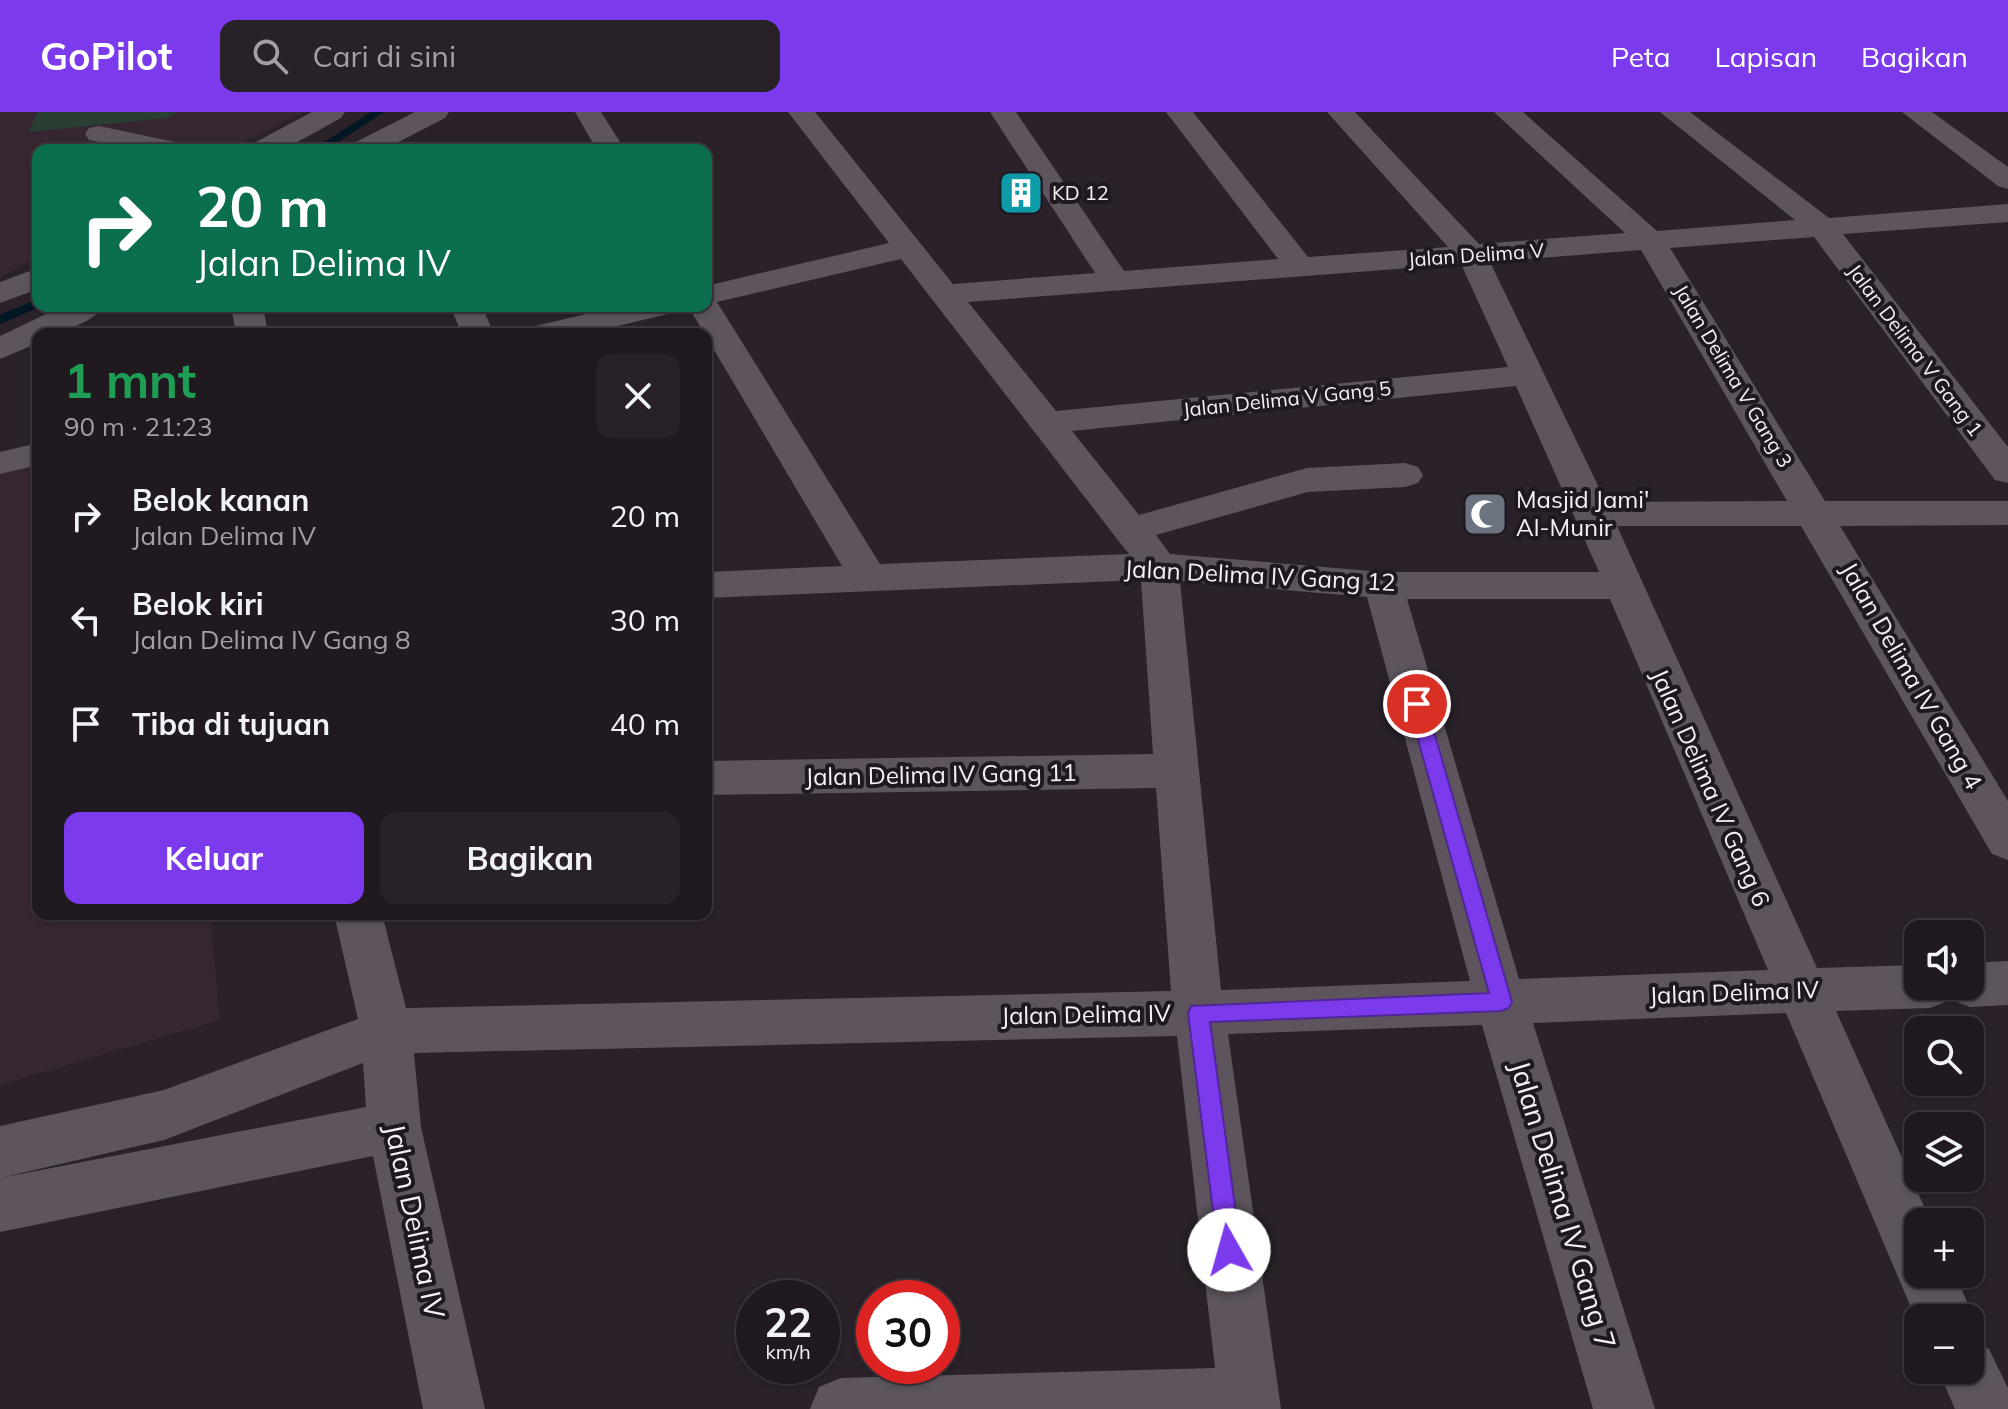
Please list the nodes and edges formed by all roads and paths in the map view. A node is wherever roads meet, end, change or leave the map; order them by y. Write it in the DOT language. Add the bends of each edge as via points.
graph roads {
  1 [pos="332,112"];
  2 [pos="436,112"];
  3 [pos="588,112"];
  4 [pos="801,112"];
  5 [pos="1003,112"];
  6 [pos="1179,112"];
  7 [pos="1340,112"];
  8 [pos="1507,112"];
  9 [pos="1673,112"];
  10 [pos="1915,112"];
  11 [pos="99,134"];
  12 [pos="280,142"];
  13 [pos="396,142"];
  14 [pos="148,144"];
  15 [pos="302,144"];
  16 [pos="607,144"];
  17 [pos="2008,180"];
  18 [pos="2008,213"];
  19 [pos="1822,227"];
  20 [pos="1651,241"];
  21 [pos="908,248"];
  22 [pos="1472,255"];
  23 [pos="1301,268"];
  24 [pos="32,280"];
  25 [pos="1117,283"];
  26 [pos="0,294"];
  27 [pos="712,294"];
  28 [pos="945,294"];
  29 [pos="76,312"];
  30 [pos="636,312"];
  31 [pos="708,312"];
  32 [pos="43,328"];
  33 [pos="568,328"];
  34 [pos="32,333"];
  35 [pos="0,349"];
  36 [pos="1529,375"];
  37 [pos="1046,423"];
  38 [pos="32,455"];
  39 [pos="0,463"];
  40 [pos="2008,472"];
  41 [pos="1405,475"];
  42 [pos="1815,512"];
  43 [pos="2008,513"];
  44 [pos="1593,514"];
  45 [pos="1130,530"];
  46 [pos="1159,566"];
  47 [pos="869,578"];
  48 [pos="712,585"];
  49 [pos="1383,585"];
  50 [pos="1622,586"];
  51 [pos="1175,771"];
  52 [pos="712,778"];
  53 [pos="2008,841"];
  54 [pos="359,920"];
  55 [pos="2008,983"];
  56 [pos="1984,984"];
  57 [pos="1904,987"];
  58 [pos="1799,991"];
  59 [pos="1501,1002"];
  60 [pos="1199,1013"];
  61 [pos="386,1031"];
  62 [pos="394,1127"];
  63 [pos="0,1152"];
  64 [pos="0,1205"];
  65 [pos="1904,1226"];
  66 [pos="1974,1384"];
  67 [pos="1249,1403"];
  68 [pos="454,1409"];
  69 [pos="841,1409"];
  70 [pos="1624,1409"];
  71 [pos="1986,1409"];
  1 -- 12 [label="street"];
  2 -- 13 [label="street"];
  3 -- 16 [label="street"];
  4 -- 21 [label="street"];
  5 -- 25 [label="street"];
  6 -- 23 [label="street"];
  7 -- 22 [label="street"];
  8 -- 20 [label="street, Jalan Delima V Gang 3"];
  9 -- 19 [label="street, Jalan Delima V Gang 1"];
  10 -- 17 [label="street"];
  11 -- 14 [label="street"];
  12 -- 15 [label="street"];
  18 -- 19 [label="street, Jalan Delima V"];
  19 -- 20 [label="street, Jalan Delima V"];
  19 -- 40 [label="street, Jalan Delima V Gang 1"];
  20 -- 22 [label="street, Jalan Delima V"];
  20 -- 42 [label="street, Jalan Delima V Gang 3"];
  21 -- 27 [label="street"];
  21 -- 28 [label="street"];
  22 -- 23 [label="street, Jalan Delima V"];
  22 -- 36 [label="street"];
  23 -- 25 [label="street, Jalan Delima V"];
  24 -- 26 [label="street"];
  25 -- 28 [label="street, Jalan Delima V"];
  28 -- 37 [label="street"];
  29 -- 32 [label="street"];
  30 -- 33 [label="street"];
  31 -- 47 [label="street"];
  34 -- 35 [label="street"];
  36 -- 37 [label="street, Jalan Delima V Gang 5"];
  36 -- 44 [label="street"];
  37 -- 45 [label="street"];
  38 -- 39 [label="street"];
  41 -- 45 [label="street" via="1307,480"];
  42 -- 43 [label="street"];
  42 -- 44 [label="street"];
  42 -- 53 [label="street, Jalan Delima IV Gang 4"];
  44 -- 50 [label="street"];
  45 -- 46 [label="street"];
  46 -- 47 [label="street, Jalan Delima IV Gang 12"];
  46 -- 49 [label="street, Jalan Delima IV Gang 12"];
  46 -- 51 [label="street"];
  47 -- 48 [label="street, Jalan Delima IV Gang 12"];
  49 -- 50 [label="street, Jalan Delima IV Gang 12"];
  49 -- 59 [label="street, Jalan Delima IV Gang 7"];
  50 -- 58 [label="street, Jalan Delima IV Gang 6"];
  51 -- 52 [label="street, Jalan Delima IV Gang 11"];
  51 -- 60 [label="street"];
  54 -- 61 [label="street, Jalan Delima IV"];
  55 -- 56 [label="street"];
  57 -- 58 [label="street, Jalan Delima IV"];
  58 -- 59 [label="street, Jalan Delima IV"];
  58 -- 65 [label="street, Jalan Delima IV Gang 6"];
  59 -- 60 [label="street, Jalan Delima IV"];
  59 -- 70 [label="street, Jalan Delima IV Gang 7"];
  60 -- 61 [label="street, Jalan Delima IV"];
  60 -- 67 [label="street"];
  61 -- 62 [label="street, Jalan Delima IV"];
  61 -- 63 [label="street" via="164,1115"];
  62 -- 64 [label="street"];
  62 -- 68 [label="street, Jalan Delima IV"];
  66 -- 71 [label="street"];
  67 -- 69 [label="street"];
}
